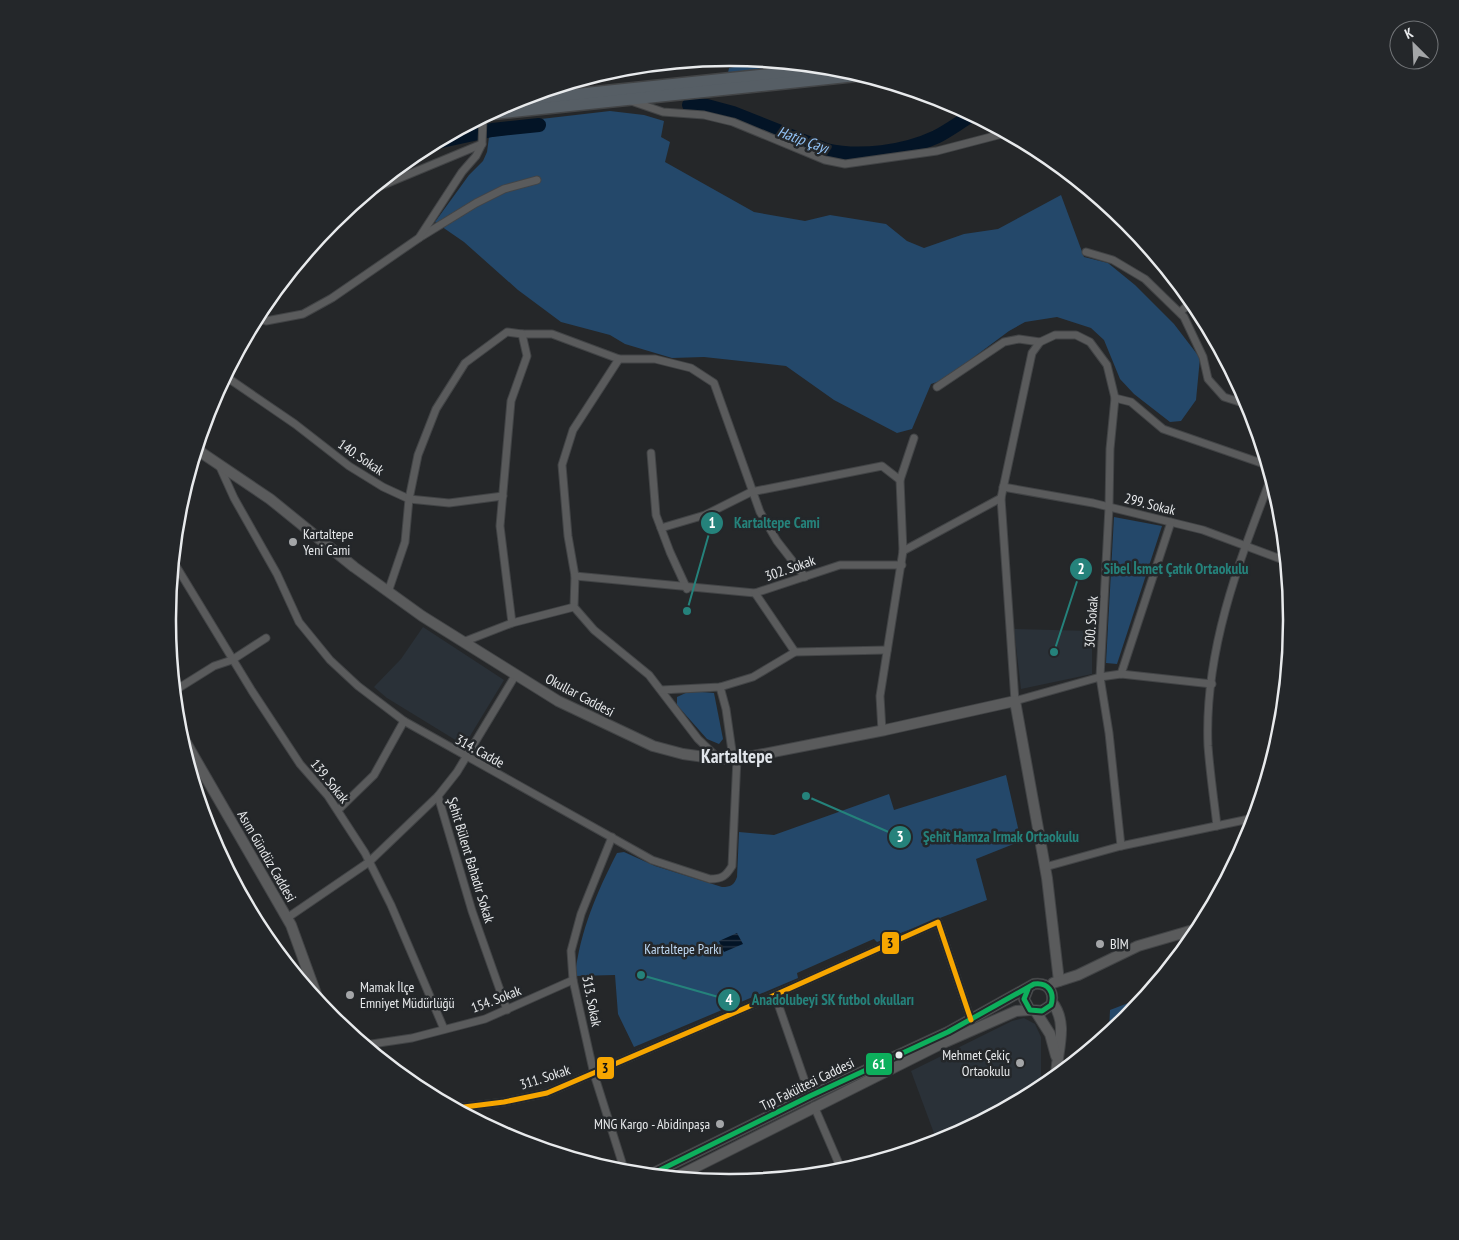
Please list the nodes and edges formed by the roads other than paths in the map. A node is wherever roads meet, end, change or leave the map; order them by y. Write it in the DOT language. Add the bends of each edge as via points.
graph roads {
  1 [pos="802,71"];
  2 [pos="839,77"];
  3 [pos="548,97"];
  4 [pos="629,100"];
  5 [pos="509,112"];
  6 [pos="483,124"];
  7 [pos="997,135"];
  8 [pos="482,141"];
  9 [pos="393,180"];
  10 [pos="537,180"];
  11 [pos="419,238"];
  12 [pos="1086,252"];
  13 [pos="1186,307"];
  14 [pos="1180,312"];
  15 [pos="264,321"];
  16 [pos="522,334"];
  17 [pos="1040,342"];
  18 [pos="619,359"];
  19 [pos="231,380"];
  20 [pos="937,387"];
  21 [pos="1115,398"];
  22 [pos="1238,401"];
  23 [pos="914,438"];
  24 [pos="202,453"];
  25 [pos="651,453"];
  26 [pos="1260,463"];
  27 [pos="220,467"];
  28 [pos="900,480"];
  29 [pos="1003,486"];
  30 [pos="1267,489"];
  31 [pos="751,492"];
  32 [pos="503,496"];
  33 [pos="1001,498"];
  34 [pos="409,499"];
  35 [pos="1109,507"];
  36 [pos="1171,522"];
  37 [pos="661,528"];
  38 [pos="1245,546"];
  39 [pos="903,551"];
  40 [pos="1280,559"];
  41 [pos="902,564"];
  42 [pos="178,570"];
  43 [pos="575,576"];
  44 [pos="806,577"];
  45 [pos="687,588"];
  46 [pos="388,592"];
  47 [pos="755,593"];
  48 [pos="574,607"];
  49 [pos="512,623"];
  50 [pos="266,638"];
  51 [pos="463,642"];
  52 [pos="887,650"];
  53 [pos="795,652"];
  54 [pos="232,660"];
  55 [pos="1121,674"];
  56 [pos="515,676"];
  57 [pos="1100,677"];
  58 [pos="1212,684"];
  59 [pos="720,687"];
  60 [pos="180,688"];
  61 [pos="661,690"];
  62 [pos="1015,701"];
  63 [pos="404,721"];
  64 [pos="882,731"];
  65 [pos="193,755"];
  66 [pos="466,758"];
  67 [pos="735,758"];
  68 [pos="719,759"];
  69 [pos="438,796"];
  70 [pos="338,810"];
  71 [pos="1246,820"];
  72 [pos="1217,826"];
  73 [pos="612,837"];
  74 [pos="1121,846"];
  75 [pos="370,862"];
  76 [pos="1045,867"];
  77 [pos="287,918"];
  78 [pos="1187,932"];
  79 [pos="573,980"];
  80 [pos="1059,981"];
  81 [pos="311,983"];
  82 [pos="1045,985"];
  83 [pos="1028,989"];
  84 [pos="775,996"];
  85 [pos="1052,1002"];
  86 [pos="507,1010"];
  87 [pos="1033,1011"];
  88 [pos="971,1020"];
  89 [pos="444,1029"];
  90 [pos="373,1044"];
  91 [pos="1056,1060"];
  92 [pos="1062,1063"];
  93 [pos="1056,1067"];
  94 [pos="594,1074"];
  95 [pos="810,1096"];
  96 [pos="814,1106"];
  97 [pos="466,1107"];
  98 [pos="622,1163"];
  99 [pos="839,1163"];
  100 [pos="661,1169"];
  101 [pos="685,1172"];
  1 -- 3 [label="main road"];
  2 -- 4 [label="main road"];
  4 -- 5 [label="main road"];
  4 -- 7 [label="street" via="663,112 704,115 733,122 825,160 845,164 937,151"];
  6 -- 8 [label="street"];
  8 -- 9 [label="street"];
  8 -- 11 [label="street" via="476,156"];
  10 -- 11 [label="street" via="504,189"];
  11 -- 15 [label="street" via="338,294 302,314"];
  12 -- 14 [label="street" via="1113,260 1145,279"];
  13 -- 14 [label="street"];
  14 -- 22 [label="street" via="1203,357 1208,379 1224,397"];
  16 -- 18 [label="street" via="552,334"];
  16 -- 32 [label="street" via="527,356 511,401"];
  16 -- 34 [label="street" via="507,332 465,363 436,409 418,454"];
  17 -- 20 [label="street" via="1019,339 1004,342"];
  17 -- 21 [label="street, 300. Sokak" via="1056,335 1076,335 1090,342 1107,365"];
  17 -- 29 [label="street" via="1032,354"];
  18 -- 31 [label="street" via="655,358 691,368 714,383"];
  18 -- 43 [label="street" via="573,430 562,465"];
  19 -- 34 [label="street, 140. Sokak" via="349,466"];
  21 -- 26 [label="street" via="1131,402 1163,429"];
  21 -- 35 [label="street, 300. Sokak"];
  23 -- 28 [label="street"];
  24 -- 27 [label="street, Okullar Caddesi"];
  25 -- 37 [label="street" via="656,515"];
  27 -- 46 [label="street, Okullar Caddesi" via="270,499"];
  27 -- 63 [label="street, 314. Cadde" via="299,622 330,660"];
  28 -- 31 [label="street" via="882,466"];
  28 -- 39 [label="street"];
  29 -- 33 [label="street"];
  29 -- 35 [label="street, 299. Sokak"];
  30 -- 38 [label="street"];
  31 -- 37 [label="street" via="705,515"];
  31 -- 44 [label="street" via="777,541"];
  32 -- 34 [label="street, 140. Sokak" via="449,503"];
  32 -- 49 [label="street" via="500,526"];
  33 -- 39 [label="street"];
  33 -- 62 [label="street"];
  34 -- 46 [label="street" via="405,542"];
  35 -- 36 [label="street, 299. Sokak"];
  35 -- 57 [label="street, 300. Sokak"];
  36 -- 38 [label="street, 299. Sokak"];
  36 -- 55 [label="street"];
  37 -- 45 [label="street"];
  38 -- 40 [label="street, 299. Sokak"];
  38 -- 58 [label="street" via="1224,611"];
  39 -- 41 [label="street"];
  41 -- 44 [label="street, 302. Sokak" via="840,565"];
  41 -- 52 [label="street"];
  42 -- 54 [label="street, 139. Sokak"];
  43 -- 45 [label="street, 302. Sokak"];
  43 -- 48 [label="street"];
  44 -- 47 [label="street, 302. Sokak"];
  45 -- 47 [label="street, 302. Sokak"];
  46 -- 51 [label="street, Okullar Caddesi"];
  47 -- 53 [label="street"];
  48 -- 49 [label="street"];
  48 -- 61 [label="street" via="594,630 649,675"];
  49 -- 51 [label="street"];
  50 -- 54 [label="street"];
  51 -- 56 [label="street, Okullar Caddesi"];
  52 -- 53 [label="street"];
  52 -- 64 [label="street" via="880,696"];
  53 -- 59 [label="street" via="753,677"];
  54 -- 60 [label="street" via="214,666"];
  54 -- 70 [label="street, 139. Sokak" via="300,764"];
  55 -- 57 [label="street"];
  55 -- 58 [label="street"];
  56 -- 66 [label="street, Şehit Bülent Bahadır Sokak"];
  56 -- 68 [label="street, Okullar Caddesi" via="558,701 653,746"];
  57 -- 62 [label="street"];
  57 -- 74 [label="street, 300. Sokak"];
  58 -- 72 [label="street" via="1208,746"];
  59 -- 61 [label="street"];
  59 -- 67 [label="street, 314. Cadde"];
  61 -- 68 [label="street" via="698,739"];
  62 -- 64 [label="street, Okullar Caddesi"];
  62 -- 76 [label="street"];
  63 -- 66 [label="street, 314. Cadde"];
  63 -- 70 [label="street" via="374,775"];
  64 -- 67 [label="street, Okullar Caddesi"];
  65 -- 77 [label="street, Asım Gündüz Caddesi"];
  66 -- 69 [label="street, Şehit Bülent Bahadır Sokak"];
  66 -- 73 [label="street, 314. Cadde"];
  67 -- 68 [label="street, Okullar Caddesi"];
  67 -- 73 [label="street, 314. Cadde" via="732,866 727,875 710,879 664,865"];
  69 -- 75 [label="street"];
  69 -- 86 [label="street, Şehit Bülent Bahadır Sokak" via="472,911"];
  70 -- 75 [label="street, 139. Sokak"];
  71 -- 72 [label="street"];
  72 -- 74 [label="street"];
  73 -- 79 [label="street, 313. Sokak" via="581,914 572,951"];
  74 -- 76 [label="street"];
  75 -- 77 [label="street"];
  75 -- 89 [label="street, 139. Sokak"];
  76 -- 80 [label="street"];
  77 -- 81 [label="street, Asım Gündüz Caddesi"];
  78 -- 80 [label="street" via="1138,946"];
  79 -- 86 [label="street, 154. Sokak"];
  79 -- 94 [label="street, 313. Sokak"];
  80 -- 82 [label="street"];
  82 -- 83 [label="street" via="1034,984"];
  82 -- 85 [label="street" via="1051,992"];
  83 -- 87 [label="street" via="1024,999"];
  83 -- 88 [label="street, Tıp Fakültesi Caddesi"];
  84 -- 88 [label="street, 311. Sokak" via="938,922"];
  84 -- 94 [label="street, 311. Sokak"];
  84 -- 95 [label="street"];
  85 -- 87 [label="street" via="1045,1010"];
  85 -- 91 [label="street" via="1062,1023"];
  86 -- 89 [label="street, 154. Sokak"];
  87 -- 91 [label="street" via="1050,1034"];
  87 -- 96 [label="street" via="1016,1011"];
  88 -- 95 [label="street, Tıp Fakültesi Caddesi"];
  89 -- 90 [label="street, 154. Sokak"];
  91 -- 92 [label="street"];
  91 -- 93 [label="street"];
  94 -- 97 [label="street, 311. Sokak" via="547,1093"];
  94 -- 98 [label="street, 313. Sokak"];
  95 -- 100 [label="street, Tıp Fakültesi Caddesi"];
  96 -- 99 [label="street"];
  96 -- 101 [label="street"];
}
